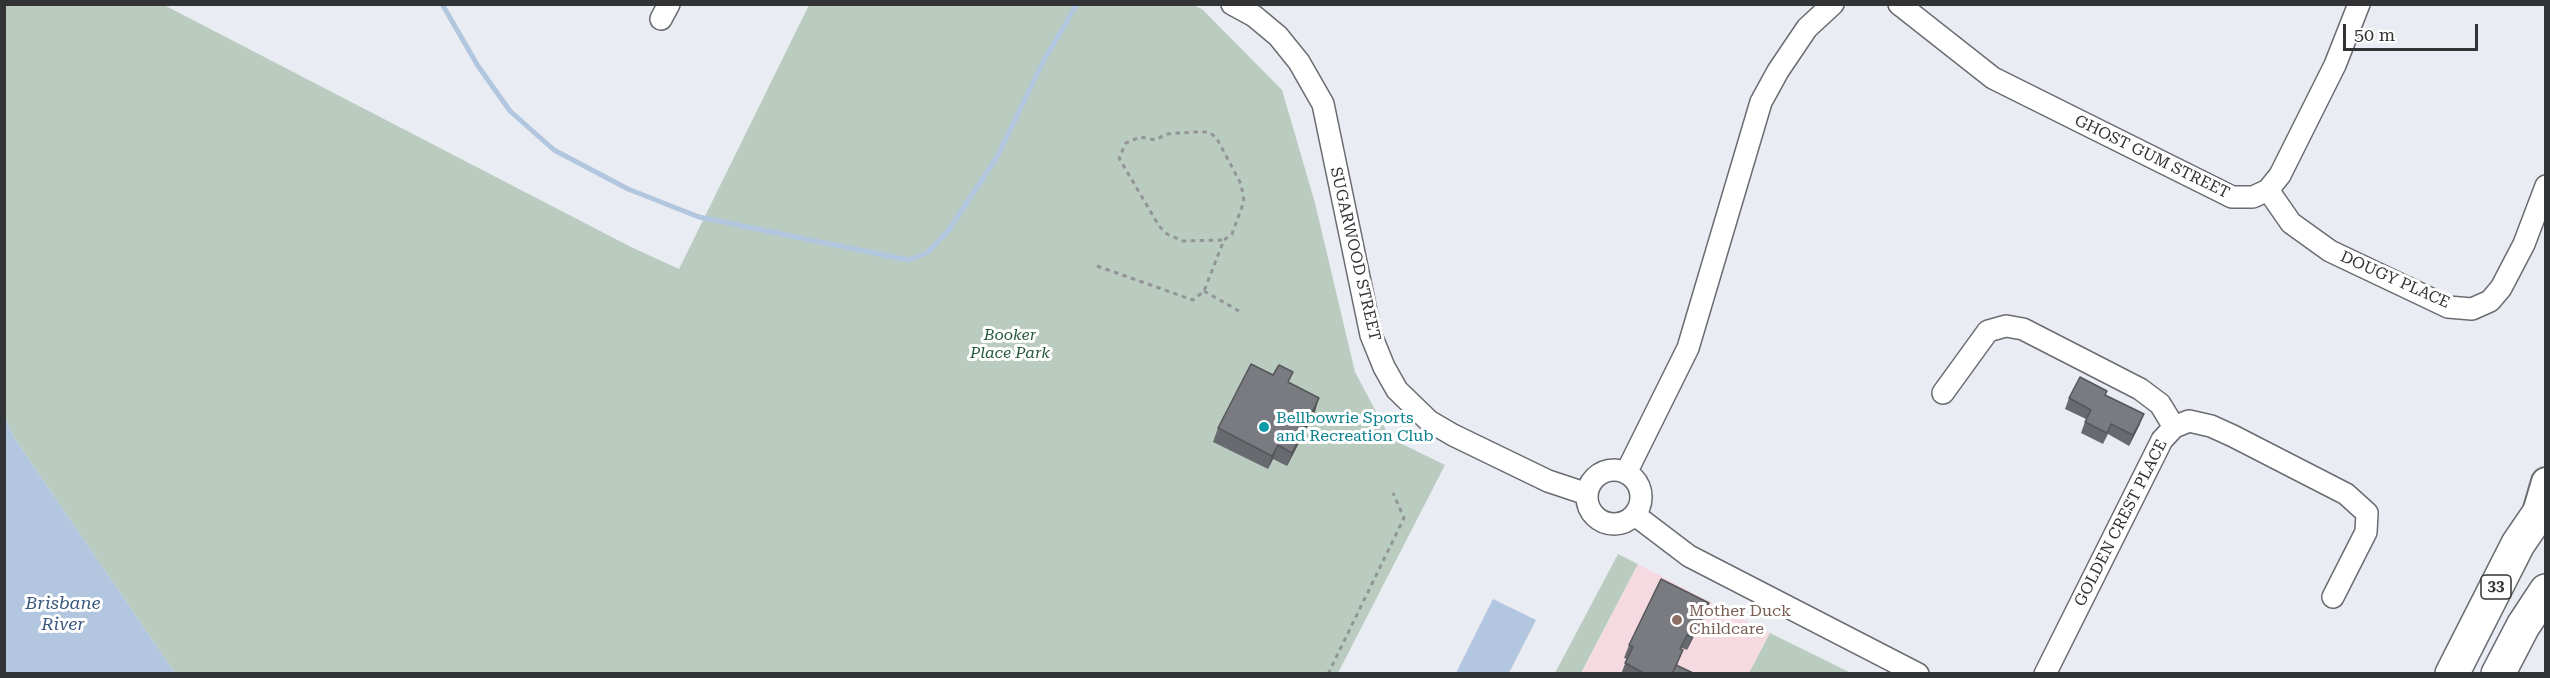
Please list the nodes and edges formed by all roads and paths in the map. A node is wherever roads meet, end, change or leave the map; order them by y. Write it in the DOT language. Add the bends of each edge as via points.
graph roads {
  1 [pos="1232,4"];
  2 [pos="1833,4"];
  3 [pos="1899,4"];
  4 [pos="2359,4"];
  5 [pos="2546,186"];
  6 [pos="2268,190"];
  7 [pos="1224,240"];
  8 [pos="1097,266"];
  9 [pos="1204,291"];
  10 [pos="1239,311"];
  11 [pos="1943,393"];
  12 [pos="2174,427"];
  13 [pos="1626,472"];
  14 [pos="2546,482"];
  15 [pos="1393,492"];
  16 [pos="1587,494"];
  17 [pos="2541,509"];
  18 [pos="1635,514"];
  19 [pos="2546,591"];
  20 [pos="2333,597"];
  21 [pos="1328,674"];
  22 [pos="1918,674"];
  23 [pos="2045,674"];
  24 [pos="2451,674"];
  25 [pos="2498,674"];
  1 -- 16 [label="street, SUGARWOOD STREET" via="1278,36 1299,62 1323,104 1371,335 1397,390 1429,422 1548,482"];
  2 -- 13 [label="street" via="1807,28 1761,102 1688,348"];
  3 -- 6 [label="street, GHOST GUM STREET" via="1993,78 2020,93 2232,197 2253,196"];
  4 -- 6 [label="street" via="2335,66 2280,175"];
  5 -- 6 [label="street, DOUGY PLACE" via="2524,244 2501,288 2490,300 2472,309 2448,307 2330,251 2291,223"];
  7 -- 7 [label="path" via="1232,234 1244,201 1241,184 1216,137 1208,132 1166,134 1156,140 1140,137 1126,143 1119,158 1167,234 1183,241"];
  7 -- 9 [label="path"];
  8 -- 9 [label="path" via="1193,300"];
  9 -- 10 [label="path"];
  11 -- 12 [label="street" via="1988,331 2006,326 2023,328 2140,389 2160,404"];
  12 -- 20 [label="street, GOLDEN CREST PLACE" via="2189,421 2211,426 2346,494 2367,513 2366,532"];
  12 -- 23 [label="street, GOLDEN CREST PLACE" via="2162,440"];
  13 -- 16 [label="street" via="1611,470 1597,475"];
  13 -- 18 [label="street" via="1637,482 1641,495"];
  14 -- 17 [label="street"];
  15 -- 21 [label="path" via="1404,518"];
  16 -- 18 [label="street" via="1594,515 1607,523 1622,523"];
  17 -- 24 [label="main road, 33" via="2518,544"];
  18 -- 22 [label="street" via="1689,556"];
  19 -- 25 [label="main road, 33"];
}
